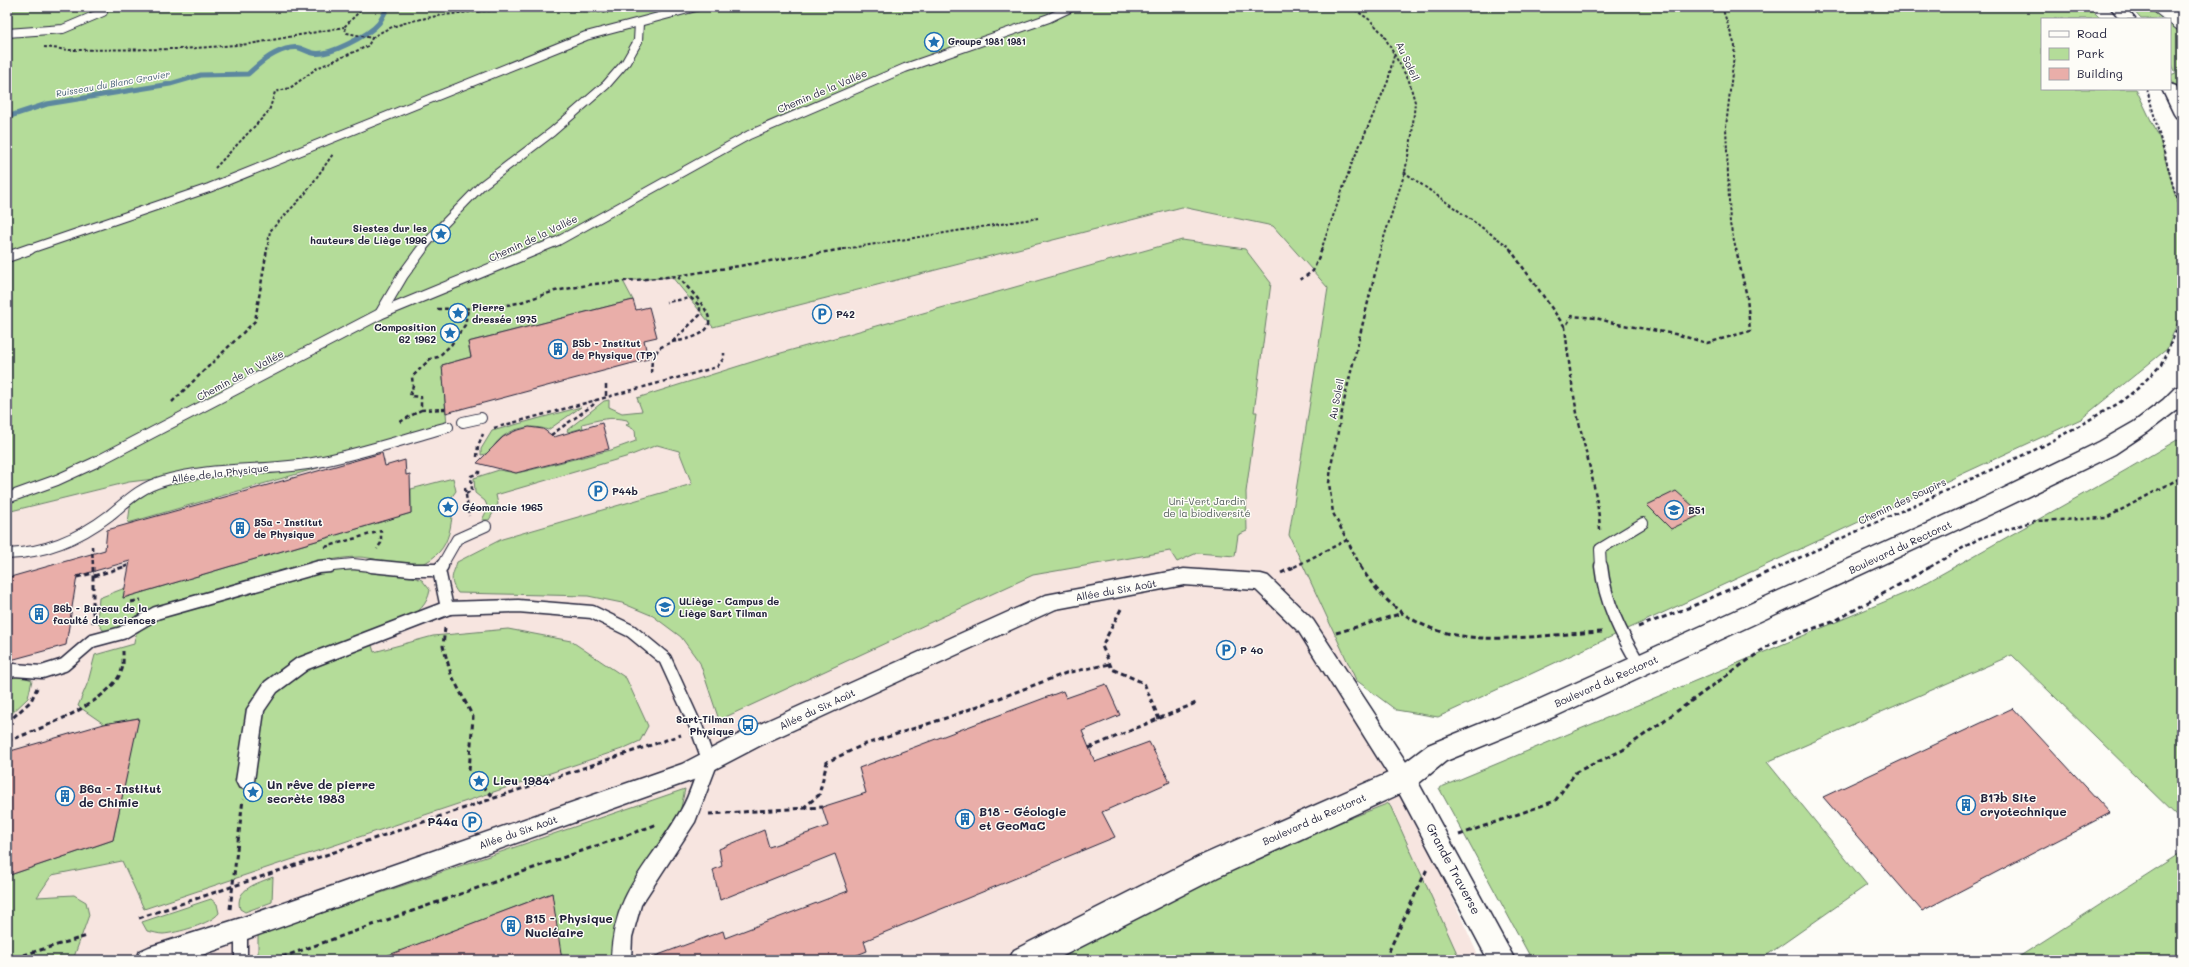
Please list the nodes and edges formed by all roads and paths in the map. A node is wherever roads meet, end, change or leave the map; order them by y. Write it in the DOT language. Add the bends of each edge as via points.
graph roads {
  1 [pos="364,7"];
  2 [pos="696,7"];
  3 [pos="1072,7"];
  4 [pos="1722,7"];
  5 [pos="2117,7"];
  6 [pos="2155,7"];
  7 [pos="2168,7"];
  8 [pos="1353,8"];
  9 [pos="103,12"];
  10 [pos="2127,18"];
  11 [pos="2169,18"];
  12 [pos="2171,19"];
  13 [pos="2182,20"];
  14 [pos="639,23"];
  15 [pos="344,27"];
  16 [pos="2182,28"];
  17 [pos="63,29"];
  18 [pos="7,33"];
  19 [pos="72,33"];
  20 [pos="372,38"];
  21 [pos="38,46"];
  22 [pos="1394,54"];
  23 [pos="2147,90"];
  24 [pos="2170,90"];
  25 [pos="2182,114"];
  26 [pos="340,136"];
  27 [pos="1404,172"];
  28 [pos="209,188"];
  29 [pos="1038,218"];
  30 [pos="2182,219"];
  31 [pos="7,257"];
  32 [pos="677,276"];
  33 [pos="1300,280"];
  34 [pos="666,302"];
  35 [pos="407,304"];
  36 [pos="468,309"];
  37 [pos="380,314"];
  38 [pos="2182,318"];
  39 [pos="1565,327"];
  40 [pos="672,342"];
  41 [pos="724,353"];
  42 [pos="651,373"];
  43 [pos="606,384"];
  44 [pos="2182,393"];
  45 [pos="606,397"];
  46 [pos="595,400"];
  47 [pos="445,409"];
  48 [pos="482,418"];
  49 [pos="463,422"];
  50 [pos="448,427"];
  51 [pos="484,431"];
  52 [pos="149,435"];
  53 [pos="551,435"];
  54 [pos="478,457"];
  55 [pos="479,469"];
  56 [pos="2182,477"];
  57 [pos="464,488"];
  58 [pos="466,494"];
  59 [pos="7,498"];
  60 [pos="1643,523"];
  61 [pos="486,526"];
  62 [pos="90,528"];
  63 [pos="457,540"];
  64 [pos="1347,540"];
  65 [pos="1600,549"];
  66 [pos="7,554"];
  67 [pos="129,565"];
  68 [pos="439,570"];
  69 [pos="94,574"];
  70 [pos="77,577"];
  71 [pos="1262,582"];
  72 [pos="1126,605"];
  73 [pos="447,608"];
  74 [pos="1403,612"];
  75 [pos="1618,631"];
  76 [pos="1586,632"];
  77 [pos="122,633"];
  78 [pos="1314,640"];
  79 [pos="92,641"];
  80 [pos="1110,664"];
  81 [pos="1640,666"];
  82 [pos="7,672"];
  83 [pos="42,672"];
  84 [pos="1196,703"];
  85 [pos="1159,719"];
  86 [pos="7,723"];
  87 [pos="697,729"];
  88 [pos="7,741"];
  89 [pos="1089,748"];
  90 [pos="709,762"];
  91 [pos="1404,779"];
  92 [pos="245,780"];
  93 [pos="494,798"];
  94 [pos="822,807"];
  95 [pos="803,808"];
  96 [pos="688,816"];
  97 [pos="1439,842"];
  98 [pos="231,886"];
  99 [pos="139,918"];
  100 [pos="235,921"];
  101 [pos="87,936"];
  102 [pos="7,960"];
  103 [pos="149,960"];
  104 [pos="241,960"];
  105 [pos="274,960"];
  106 [pos="621,960"];
  107 [pos="1024,960"];
  108 [pos="1387,960"];
  109 [pos="1502,960"];
  1 -- 15 [label="path"];
  2 -- 14 [label="lane"];
  3 -- 35 [label="lane, Chemin de la Vallée" via="905,68 799,112 749,135 558,241"];
  4 -- 39 [label="path" via="1736,46 1726,127 1730,224 1748,297 1750,331 1707,343 1596,318 1572,316"];
  5 -- 10 [label="main road"];
  6 -- 11 [label="lane"];
  7 -- 13 [label="main road"];
  8 -- 22 [label="path, Au Soleil" via="1383,33 1391,43"];
  9 -- 17 [label="lane"];
  12 -- 16 [label="lane"];
  14 -- 20 [label="path" via="607,13 586,10 518,8 427,18 382,30"];
  14 -- 26 [label="lane" via="586,36"];
  14 -- 37 [label="lane" via="642,31 637,48 615,76 562,126 485,183 448,218 414,256 394,286"];
  15 -- 20 [label="path" via="347,33"];
  15 -- 21 [label="path" via="250,44 183,49 69,50"];
  17 -- 18 [label="lane"];
  17 -- 19 [label="lane"];
  20 -- 28 [label="path" via="368,46 316,68 290,88 275,92 269,112 207,176"];
  22 -- 27 [label="path, Au Soleil" via="1409,81 1415,100"];
  22 -- 33 [label="path" via="1390,77 1352,163 1316,265 1311,275"];
  23 -- 30 [label="path"];
  24 -- 25 [label="main road"];
  26 -- 28 [label="lane"];
  26 -- 52 [label="path" via="331,158 306,194 270,231 255,321 156,418"];
  27 -- 39 [label="path" via="1508,246"];
  27 -- 64 [label="path, Au Soleil" via="1356,338 1332,462 1331,508"];
  28 -- 31 [label="lane"];
  29 -- 32 [label="path"];
  32 -- 36 [label="path" via="594,284 555,291 518,304"];
  32 -- 40 [label="path" via="698,298 710,316 710,327 704,336 690,341"];
  34 -- 40 [label="path" via="691,298 700,306 700,315"];
  35 -- 36 [label="path" via="423,309"];
  35 -- 37 [label="lane, Chemin de la Vallée"];
  36 -- 47 [label="path" via="465,325 451,345 412,377 410,396 421,396 421,408"];
  37 -- 52 [label="lane, Chemin de la Vallée"];
  38 -- 75 [label="path, Chemin des Soupirs" via="2161,365 2119,404 2043,446 1693,606 1647,625"];
  39 -- 65 [label="path" via="1578,417 1599,512"];
  40 -- 42 [label="path" via="659,348 652,359"];
  41 -- 45 [label="path" via="724,358 717,367"];
  43 -- 45 [label="path"];
  44 -- 81 [label="main road, Boulevard du Rectorat" via="2170,406 2147,423 2107,448 1982,509"];
  45 -- 46 [label="path"];
  46 -- 51 [label="path"];
  46 -- 53 [label="path" via="593,405"];
  48 -- 49 [label="lane"];
  48 -- 51 [label="path"];
  50 -- 62 [label="lane, Allée de la Physique" via="313,463 186,475 166,480 126,499"];
  51 -- 54 [label="path" via="478,446"];
  52 -- 59 [label="lane, Chemin de la Vallée" via="57,480"];
  55 -- 58 [label="path" via="479,473 471,476 472,490"];
  56 -- 97 [label="path" via="2106,518 2034,521 1980,538 1835,621 1772,643 1623,750 1576,772 1555,801"];
  57 -- 58 [label="path"];
  58 -- 63 [label="path" via="470,514"];
  60 -- 65 [label="lane"];
  61 -- 63 [label="lane"];
  62 -- 66 [label="lane, Allée de la Physique" via="66,541 39,550"];
  62 -- 69 [label="path"];
  63 -- 68 [label="lane"];
  64 -- 71 [label="path"];
  64 -- 74 [label="path, Au Soleil" via="1376,588"];
  65 -- 75 [label="lane" via="1607,602"];
  67 -- 69 [label="path"];
  68 -- 73 [label="lane"];
  68 -- 77 [label="lane" via="420,572 341,564 319,567 156,613"];
  69 -- 70 [label="path"];
  69 -- 79 [label="path"];
  71 -- 78 [label="street" via="1306,626"];
  71 -- 90 [label="street, Allée du Six Août" via="1184,577 1053,601 759,735"];
  72 -- 80 [label="path" via="1121,608 1102,646"];
  73 -- 87 [label="lane" via="518,606 592,612 631,631 665,659"];
  73 -- 92 [label="street" via="302,664 271,687 256,709"];
  73 -- 93 [label="path" via="443,646 451,674 473,717 469,770"];
  74 -- 76 [label="path, Au Soleil" via="1440,633 1472,639"];
  74 -- 78 [label="path" via="1379,622"];
  75 -- 76 [label="path, Chemin des Soupirs"];
  75 -- 81 [label="lane"];
  77 -- 79 [label="lane"];
  77 -- 88 [label="path" via="121,674 112,686 63,718"];
  78 -- 91 [label="street"];
  79 -- 83 [label="lane" via="64,665"];
  80 -- 85 [label="path" via="1112,669 1144,683"];
  80 -- 95 [label="path" via="1066,673 949,717 863,745 827,762 819,796"];
  81 -- 91 [label="main road, Boulevard du Rectorat" via="1438,753"];
  82 -- 83 [label="lane"];
  83 -- 86 [label="path" via="31,701"];
  84 -- 85 [label="path"];
  85 -- 89 [label="path"];
  87 -- 90 [label="lane"];
  87 -- 93 [label="path"];
  90 -- 96 [label="street"];
  90 -- 100 [label="street, Allée du Six Août" via="603,802"];
  91 -- 97 [label="street, Grande Traverse"];
  91 -- 107 [label="main road, Boulevard du Rectorat" via="1208,867"];
  92 -- 98 [label="path"];
  93 -- 98 [label="path"];
  94 -- 95 [label="path"];
  95 -- 96 [label="path"];
  96 -- 105 [label="path" via="679,816"];
  96 -- 106 [label="street" via="629,906 620,941"];
  97 -- 108 [label="path"];
  97 -- 109 [label="street, Grande Traverse"];
  98 -- 99 [label="path"];
  98 -- 100 [label="path"];
  100 -- 103 [label="street, Allée du Six Août"];
  100 -- 104 [label="lane"];
  101 -- 102 [label="path"];
}
